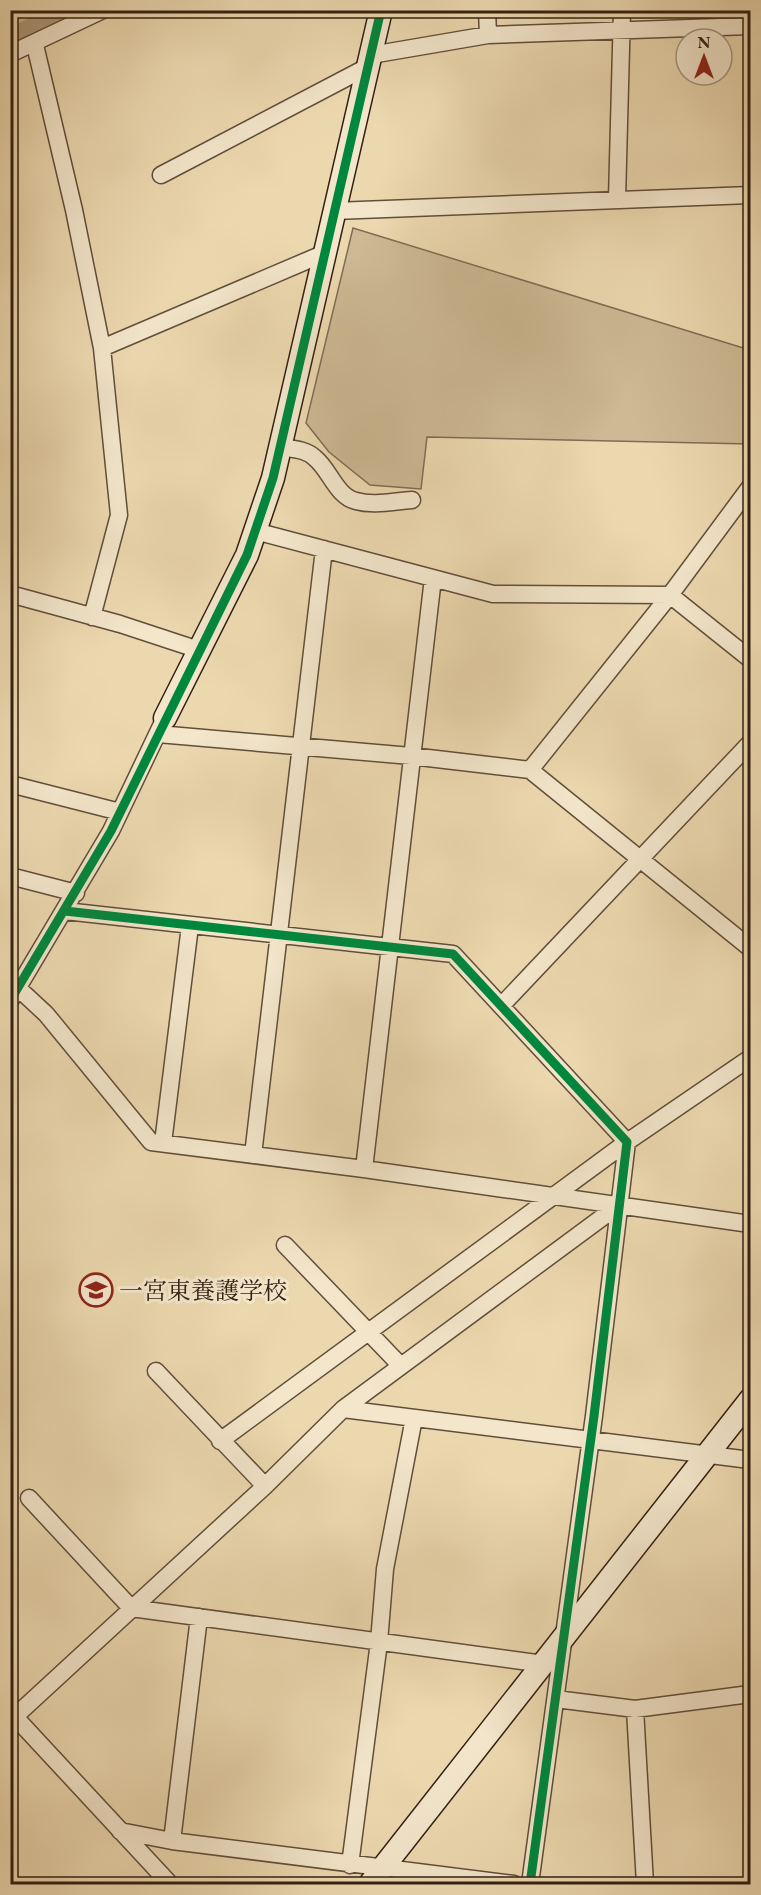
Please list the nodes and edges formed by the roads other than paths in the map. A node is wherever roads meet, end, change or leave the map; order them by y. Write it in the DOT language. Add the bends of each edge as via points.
graph roads {
  1 [pos="103,10"];
  2 [pos="381,10"];
  3 [pos="487,10"];
  4 [pos="622,10"];
  5 [pos="750,26"];
  6 [pos="621,31"];
  7 [pos="488,35"];
  8 [pos="35,45"];
  9 [pos="10,54"];
  10 [pos="370,60"];
  11 [pos="161,175"];
  12 [pos="750,195"];
  13 [pos="616,200"];
  14 [pos="334,211"];
  15 [pos="325,254"];
  16 [pos="102,348"];
  17 [pos="280,447"];
  18 [pos="750,488"];
  19 [pos="412,500"];
  20 [pos="255,531"];
  21 [pos="324,549"];
  22 [pos="433,578"];
  23 [pos="10,594"];
  24 [pos="670,595"];
  25 [pos="93,617"];
  26 [pos="199,650"];
  27 [pos="750,659"];
  28 [pos="161,726"];
  29 [pos="750,743"];
  30 [pos="302,746"];
  31 [pos="411,756"];
  32 [pos="530,770"];
  33 [pos="10,784"];
  34 [pos="120,812"];
  35 [pos="642,861"];
  36 [pos="10,876"];
  37 [pos="76,893"];
  38 [pos="65,911"];
  39 [pos="190,926"];
  40 [pos="279,937"];
  41 [pos="750,948"];
  42 [pos="389,949"];
  43 [pos="14,994"];
  44 [pos="501,1006"];
  45 [pos="750,1058"];
  46 [pos="627,1142"];
  47 [pos="163,1143"];
  48 [pos="253,1155"];
  49 [pos="364,1169"];
  50 [pos="553,1196"];
  51 [pos="619,1205"];
  52 [pos="750,1224"];
  53 [pos="285,1245"];
  54 [pos="368,1331"];
  55 [pos="401,1365"];
  56 [pos="156,1371"];
  57 [pos="750,1400"];
  58 [pos="343,1409"];
  59 [pos="414,1418"];
  60 [pos="220,1441"];
  61 [pos="590,1441"];
  62 [pos="708,1454"];
  63 [pos="750,1460"];
  64 [pos="265,1486"];
  65 [pos="29,1498"];
  66 [pos="131,1608"];
  67 [pos="199,1617"];
  68 [pos="563,1640"];
  69 [pos="380,1642"];
  70 [pos="544,1664"];
  71 [pos="750,1694"];
  72 [pos="556,1699"];
  73 [pos="635,1709"];
  74 [pos="13,1720"];
  75 [pos="120,1831"];
  76 [pos="172,1841"];
  77 [pos="350,1865"];
  78 [pos="376,1877"];
  79 [pos="170,1884"];
  80 [pos="514,1884"];
  81 [pos="530,1884"];
  82 [pos="645,1884"];
  1 -- 8 [label="street"];
  2 -- 10 [label="street"];
  3 -- 7 [label="street"];
  4 -- 6 [label="street"];
  5 -- 6 [label="street"];
  6 -- 7 [label="street"];
  6 -- 13 [label="street"];
  7 -- 10 [label="street"];
  8 -- 9 [label="street"];
  8 -- 16 [label="street"];
  10 -- 11 [label="street"];
  10 -- 14 [label="street"];
  12 -- 13 [label="street"];
  13 -- 14 [label="street"];
  14 -- 15 [label="street"];
  15 -- 16 [label="street"];
  15 -- 17 [label="street"];
  16 -- 25 [label="street" via="119,515"];
  17 -- 19 [label="street" via="304,451 316,458 341,492 354,501 370,504"];
  17 -- 20 [label="street"];
  18 -- 24 [label="street"];
  20 -- 21 [label="street"];
  20 -- 26 [label="street"];
  21 -- 22 [label="street"];
  21 -- 30 [label="street"];
  22 -- 24 [label="street" via="493,594"];
  22 -- 31 [label="street"];
  23 -- 25 [label="street"];
  24 -- 27 [label="street"];
  24 -- 32 [label="street"];
  25 -- 26 [label="street"];
  26 -- 28 [label="street"];
  28 -- 30 [label="street"];
  28 -- 34 [label="street"];
  29 -- 35 [label="street"];
  30 -- 31 [label="street"];
  30 -- 40 [label="street"];
  31 -- 32 [label="street"];
  31 -- 42 [label="street"];
  32 -- 35 [label="street"];
  33 -- 34 [label="street"];
  34 -- 37 [label="street"];
  35 -- 41 [label="street"];
  35 -- 44 [label="street"];
  36 -- 37 [label="street"];
  37 -- 38 [label="street"];
  38 -- 39 [label="street"];
  38 -- 43 [label="street"];
  39 -- 40 [label="street"];
  39 -- 47 [label="street"];
  40 -- 42 [label="street"];
  40 -- 48 [label="street"];
  42 -- 44 [label="street" via="453,954"];
  42 -- 49 [label="street"];
  43 -- 47 [label="street" via="46,1014 151,1142"];
  44 -- 46 [label="street"];
  45 -- 46 [label="street"];
  46 -- 50 [label="street"];
  46 -- 51 [label="street"];
  47 -- 48 [label="street"];
  48 -- 49 [label="street"];
  49 -- 50 [label="street"];
  50 -- 51 [label="street"];
  50 -- 54 [label="street"];
  51 -- 52 [label="street"];
  51 -- 55 [label="street"];
  51 -- 61 [label="street"];
  53 -- 54 [label="street"];
  54 -- 55 [label="street"];
  54 -- 60 [label="street"];
  55 -- 58 [label="street"];
  56 -- 60 [label="street"];
  57 -- 62 [label="street"];
  58 -- 59 [label="street"];
  58 -- 64 [label="street"];
  59 -- 61 [label="street"];
  59 -- 69 [label="street" via="385,1569"];
  60 -- 64 [label="street"];
  61 -- 62 [label="street"];
  61 -- 68 [label="street"];
  62 -- 63 [label="street"];
  62 -- 68 [label="street"];
  64 -- 66 [label="street"];
  65 -- 66 [label="street"];
  66 -- 67 [label="street"];
  66 -- 74 [label="street"];
  67 -- 69 [label="street"];
  67 -- 76 [label="street"];
  68 -- 70 [label="street"];
  68 -- 72 [label="street"];
  69 -- 70 [label="street"];
  69 -- 77 [label="street"];
  70 -- 78 [label="street"];
  71 -- 73 [label="street"];
  72 -- 73 [label="street"];
  72 -- 81 [label="street"];
  73 -- 82 [label="street"];
  74 -- 75 [label="street"];
  75 -- 76 [label="street"];
  75 -- 79 [label="street"];
  76 -- 77 [label="street"];
  77 -- 78 [label="street"];
  78 -- 80 [label="street"];
}
